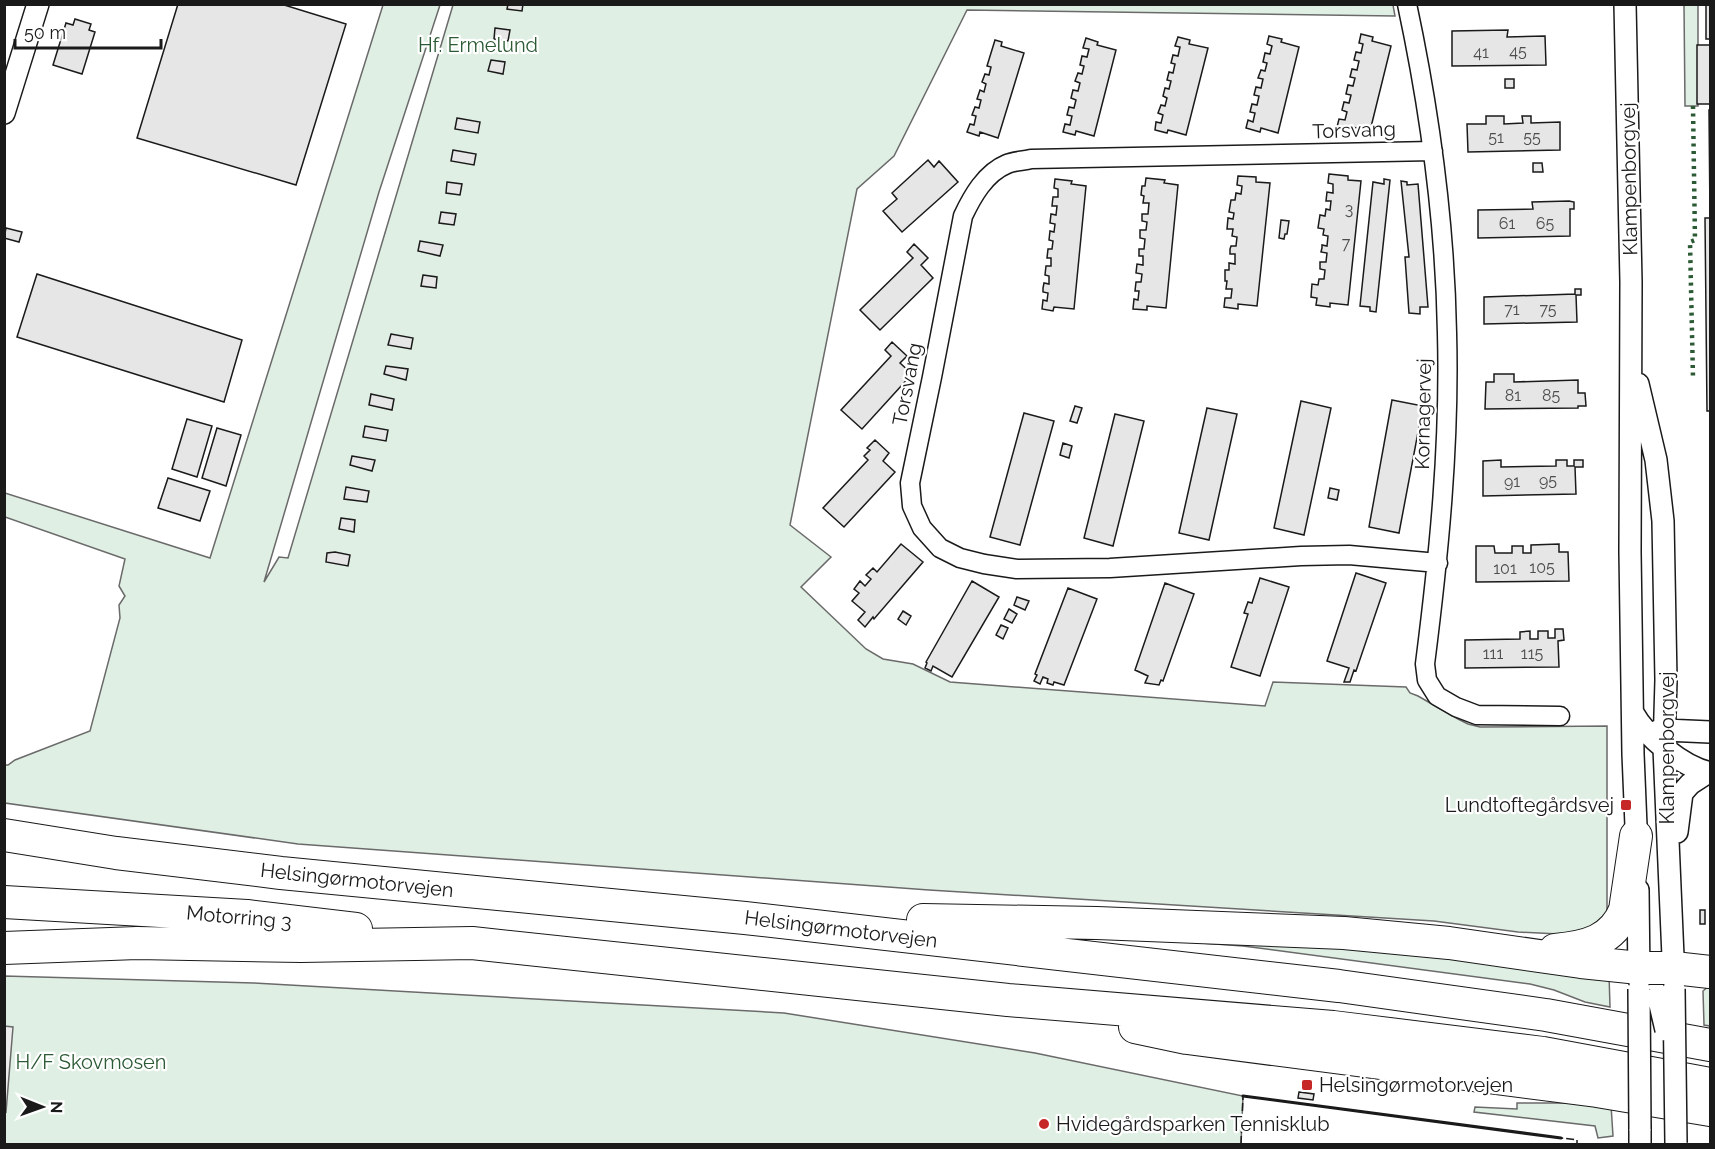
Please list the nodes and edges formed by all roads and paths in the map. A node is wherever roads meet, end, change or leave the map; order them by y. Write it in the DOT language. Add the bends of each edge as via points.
graph roads {
  1 [pos="38,4"];
  2 [pos="1407,4"];
  3 [pos="1625,4"];
  4 [pos="5,116"];
  5 [pos="1433,151"];
  6 [pos="1631,354"];
  7 [pos="1438,564"];
  8 [pos="1633,713"];
  9 [pos="1560,716"];
  10 [pos="1710,732"];
  11 [pos="1660,738"];
  12 [pos="1633,754"];
  13 [pos="1709,773"];
  14 [pos="4,835"];
  15 [pos="1636,836"];
  16 [pos="1670,880"];
  17 [pos="4,902"];
  18 [pos="746,918"];
  19 [pos="472,943"];
  20 [pos="4,948"];
  21 [pos="1519,952"];
  22 [pos="1710,972"];
  23 [pos="1657,982"];
  24 [pos="1008,1000"];
  25 [pos="1710,1045"];
  26 [pos="1710,1084"];
  27 [pos="1710,1110"];
  28 [pos="1640,1137"];
  29 [pos="1676,1144"];
  1 -- 4 [label="street"];
  2 -- 5 [label="street, Kornagervej"];
  3 -- 6 [label="street, Klampenborgvej"];
  5 -- 7 [label="street, Kornagervej" via="1448,337"];
  5 -- 7 [label="street, Torsvang" via="1031,159 1006,165 973,194 963,216 910,483 912,506 922,528 940,548 984,564 1017,569 1110,568 1349,555"];
  6 -- 8 [label="street, Klampenborgvej"];
  6 -- 11 [label="street, Klampenborgvej" via="1654,451 1663,521 1666,680"];
  7 -- 9 [label="street, Kornagervej" via="1425,664 1427,680 1437,696 1477,715"];
  8 -- 11 [label="street" via="1636,720"];
  8 -- 12 [label="street, Klampenborgvej"];
  10 -- 11 [label="street"];
  11 -- 12 [label="street" via="1640,745"];
  11 -- 13 [label="street" via="1689,765"];
  11 -- 16 [label="street, Klampenborgvej"];
  12 -- 15 [label="street, Klampenborgvej"];
  13 -- 16 [label="street" via="1682,793"];
  14 -- 18 [label="highway, Helsingørmotorvejen" via="281,873"];
  15 -- 21 [label="highway" via="1625,910 1609,934 1577,947"];
  15 -- 23 [label="street, Klampenborgvej"];
  16 -- 23 [label="street, Klampenborgvej"];
  17 -- 19 [label="highway, Motorring 3" via="246,916"];
  18 -- 21 [label="highway" via="1097,923 1344,933"];
  18 -- 25 [label="highway, Helsingørmotorvejen" via="1340,986"];
  19 -- 20 [label="highway" via="137,943"];
  19 -- 24 [label="highway"];
  21 -- 23 [label="highway" via="1581,962"];
  22 -- 23 [label="highway"];
  23 -- 28 [label="street, Klampenborgvej, bridge"];
  23 -- 29 [label="street, Klampenborgvej, bridge" via="1675,1071"];
  24 -- 26 [label="highway" via="1333,1027 1543,1053"];
  24 -- 27 [label="highway" via="1186,1038 1598,1091"];
}
